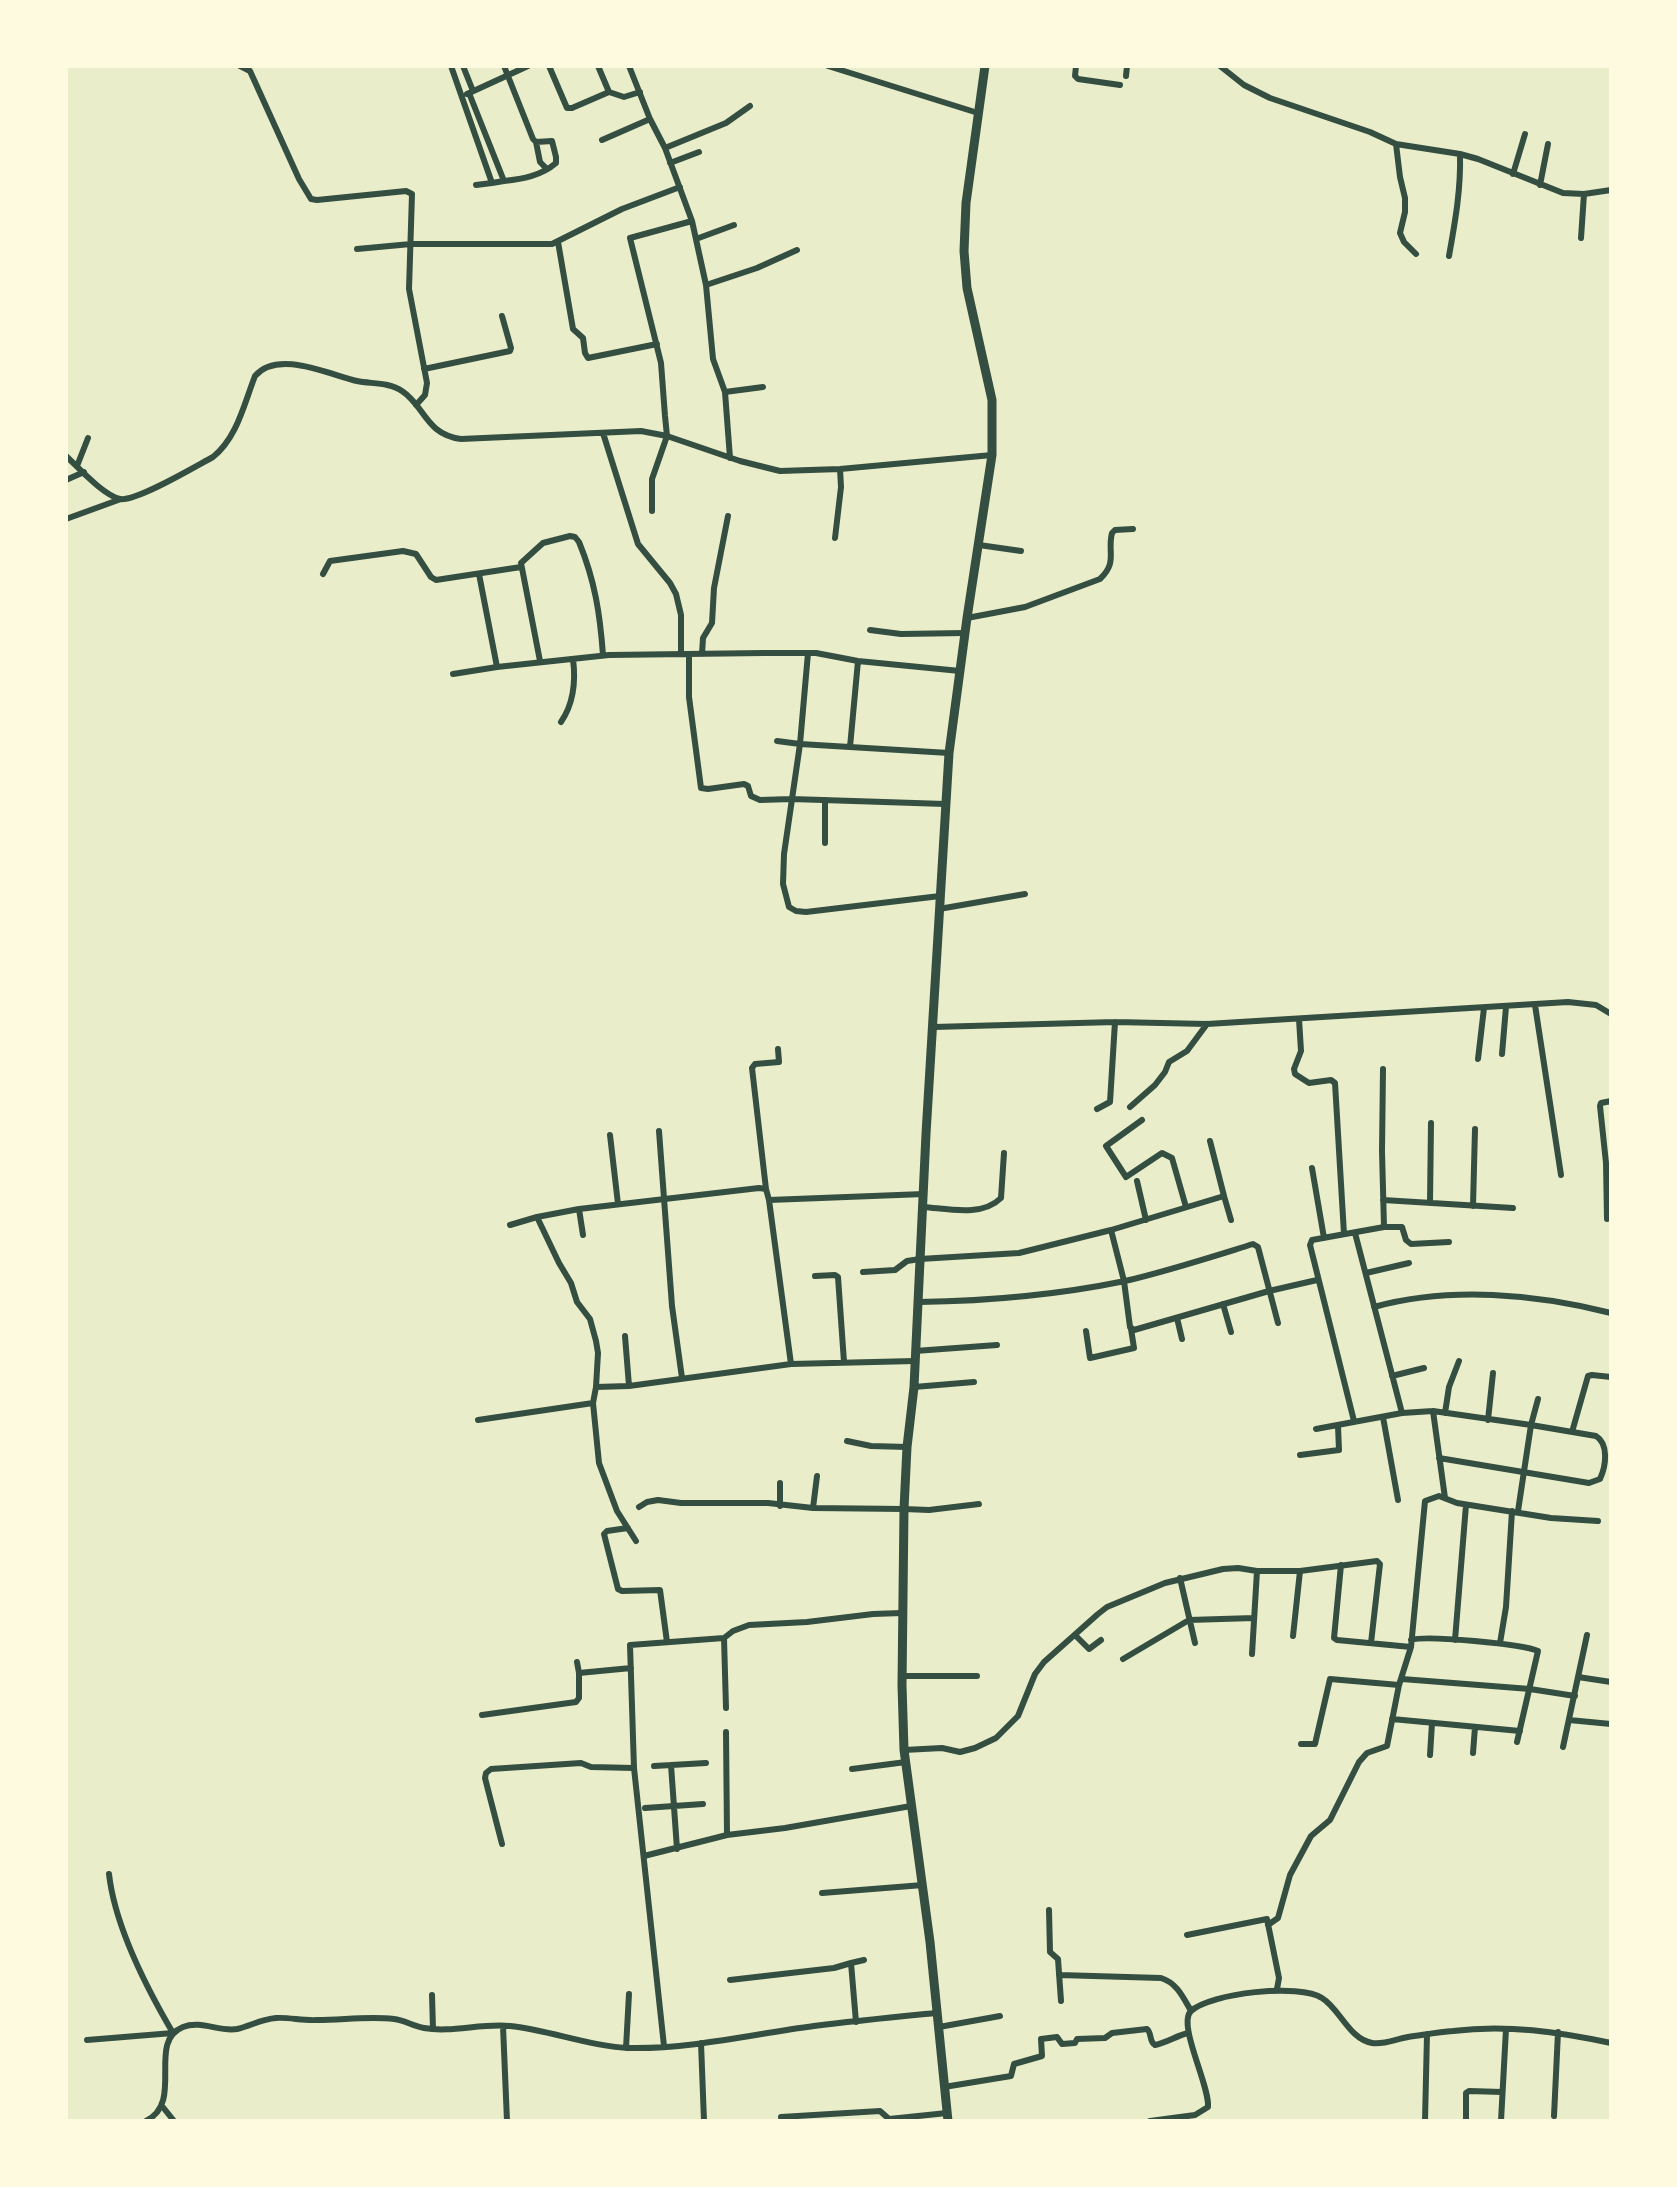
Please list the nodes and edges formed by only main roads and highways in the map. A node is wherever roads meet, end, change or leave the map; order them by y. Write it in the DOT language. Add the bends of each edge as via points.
graph roads {
  1 [pos="985,66"];
  2 [pos="947,2117"];
  1 -- 2 [label="main road" via="966,203 964,251 965,274 992,400 992,455 964,633 945,804 914,1387 907,1448 902,1613 904,1750 923,1885"];
}
